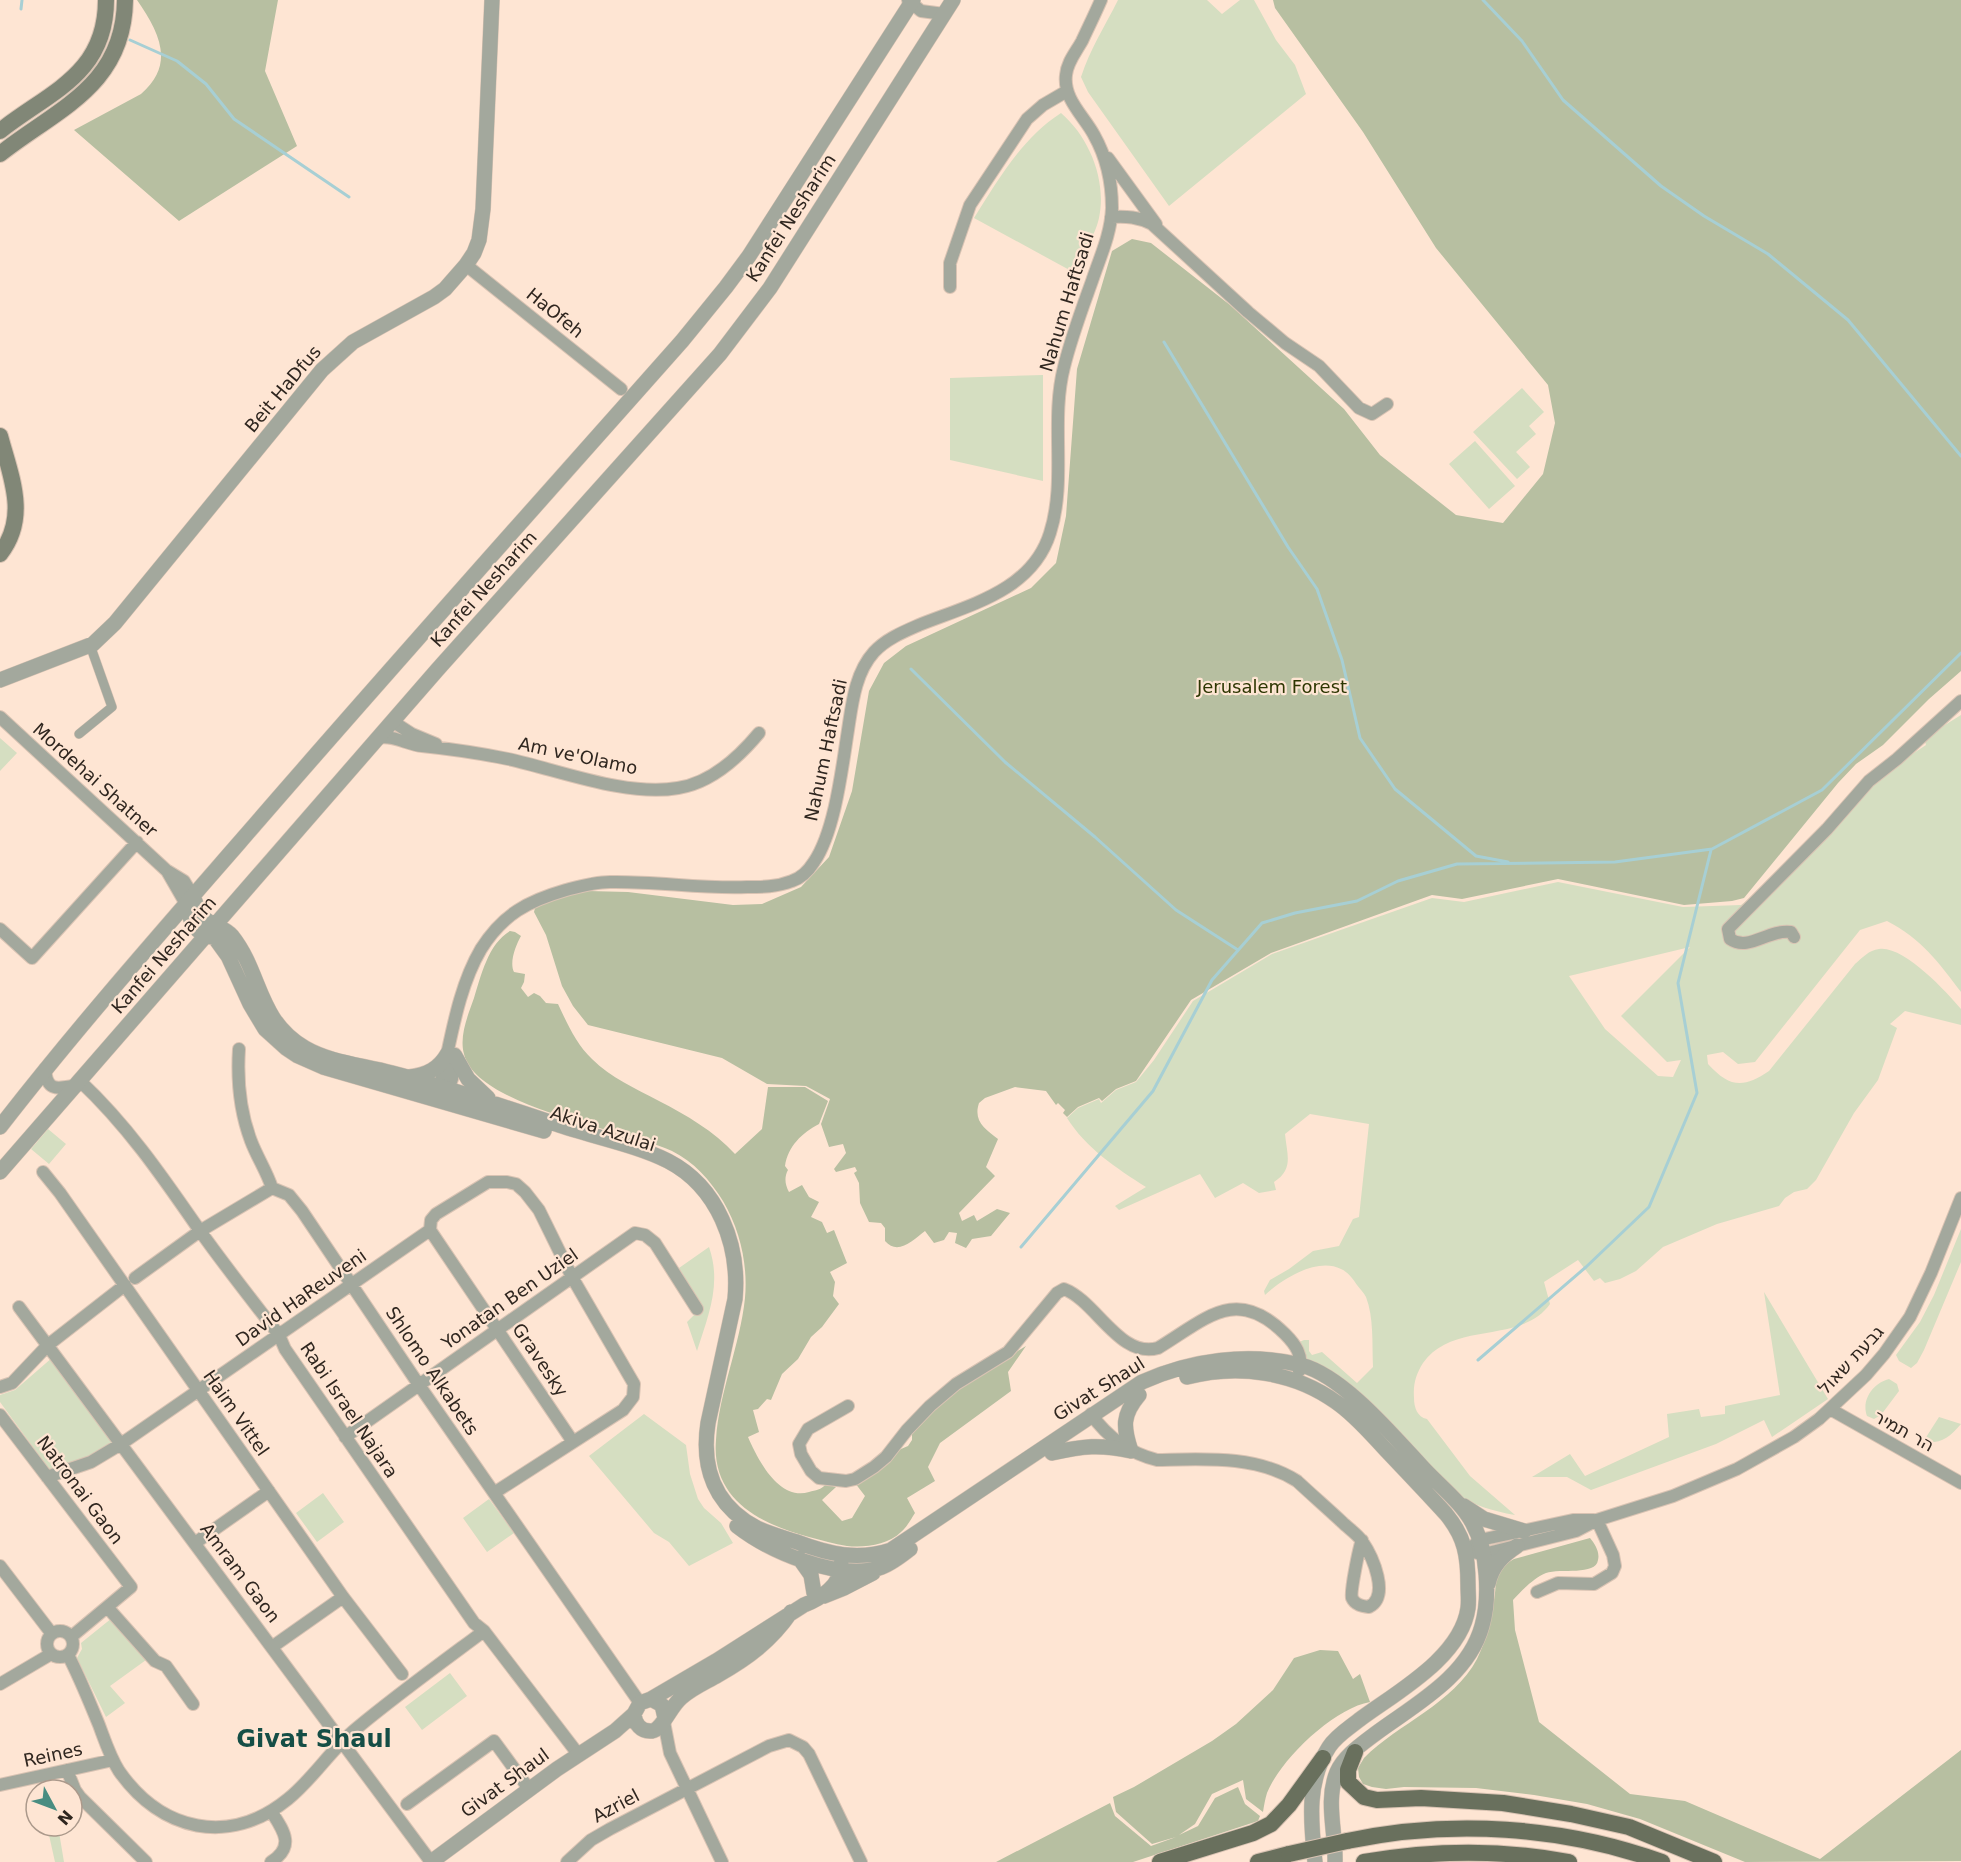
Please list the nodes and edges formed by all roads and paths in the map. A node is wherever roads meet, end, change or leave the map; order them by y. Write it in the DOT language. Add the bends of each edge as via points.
graph roads {
  1 [pos="106,0"];
  2 [pos="125,0"];
  3 [pos="492,0"];
  4 [pos="953,0"];
  5 [pos="1101,0"];
  6 [pos="910,1"];
  7 [pos="944,14"];
  8 [pos="1067,91"];
  9 [pos="0,131"];
  10 [pos="1099,146"];
  11 [pos="0,154"];
  12 [pos="1111,218"];
  13 [pos="1162,233"];
  14 [pos="466,265"];
  15 [pos="950,287"];
  16 [pos="621,389"];
  17 [pos="1387,404"];
  18 [pos="0,436"];
  19 [pos="0,554"];
  20 [pos="90,645"];
  21 [pos="0,680"];
  22 [pos="1961,701"];
  23 [pos="0,717"];
  24 [pos="392,721"];
  25 [pos="759,733"];
  26 [pos="79,734"];
  27 [pos="378,738"];
  28 [pos="443,747"];
  29 [pos="137,842"];
  30 [pos="190,900"];
  31 [pos="235,902"];
  32 [pos="0,929"];
  33 [pos="211,930"];
  34 [pos="1794,937"];
  35 [pos="233,951"];
  36 [pos="191,954"];
  37 [pos="239,1049"];
  38 [pos="452,1055"];
  39 [pos="45,1069"];
  40 [pos="406,1077"];
  41 [pos="82,1085"];
  42 [pos="444,1092"];
  43 [pos="495,1104"];
  44 [pos="0,1126"];
  45 [pos="0,1172"];
  46 [pos="43,1172"];
  47 [pos="272,1188"];
  48 [pos="1961,1198"];
  49 [pos="430,1230"];
  50 [pos="200,1231"];
  51 [pos="572,1277"];
  52 [pos="130,1281"];
  53 [pos="351,1285"];
  54 [pos="20,1307"];
  55 [pos="697,1309"];
  56 [pos="498,1330"];
  57 [pos="279,1335"];
  58 [pos="48,1345"];
  59 [pos="1298,1373"];
  60 [pos="419,1385"];
  61 [pos="0,1387"];
  62 [pos="199,1391"];
  63 [pos="1139,1395"];
  64 [pos="848,1406"];
  65 [pos="1830,1409"];
  66 [pos="0,1415"];
  67 [pos="1094,1418"];
  68 [pos="345,1437"];
  69 [pos="573,1442"];
  70 [pos="121,1444"];
  71 [pos="1131,1451"];
  72 [pos="1052,1453"];
  73 [pos="47,1477"];
  74 [pos="1961,1483"];
  75 [pos="269,1491"];
  76 [pos="494,1493"];
  77 [pos="1452,1497"];
  78 [pos="1597,1520"];
  79 [pos="1524,1531"];
  80 [pos="1362,1540"];
  81 [pos="195,1543"];
  82 [pos="1517,1546"];
  83 [pos="1482,1547"];
  84 [pos="1466,1551"];
  85 [pos="799,1558"];
  86 [pos="838,1565"];
  87 [pos="0,1566"];
  88 [pos="880,1568"];
  89 [pos="1537,1592"];
  90 [pos="1486,1596"];
  91 [pos="343,1597"];
  92 [pos="807,1602"];
  93 [pos="108,1608"];
  94 [pos="484,1631"];
  95 [pos="52,1634"];
  96 [pos="71,1637"];
  97 [pos="272,1647"];
  98 [pos="51,1654"];
  99 [pos="68,1655"];
  100 [pos="716,1661"];
  101 [pos="402,1674"];
  102 [pos="711,1679"];
  103 [pos="0,1684"];
  104 [pos="193,1704"];
  105 [pos="641,1705"];
  106 [pos="664,1720"];
  107 [pos="646,1730"];
  108 [pos="604,1738"];
  109 [pos="342,1742"];
  110 [pos="1354,1752"];
  111 [pos="670,1753"];
  112 [pos="578,1754"];
  113 [pos="1323,1758"];
  114 [pos="113,1760"];
  115 [pos="67,1770"];
  116 [pos="0,1785"];
  117 [pos="529,1789"];
  118 [pos="687,1790"];
  119 [pos="407,1804"];
  120 [pos="271,1811"];
  121 [pos="146,1862"];
  122 [pos="271,1862"];
  123 [pos="431,1862"];
  124 [pos="567,1862"];
  125 [pos="722,1862"];
  126 [pos="861,1862"];
  127 [pos="1160,1862"];
  128 [pos="1258,1862"];
  129 [pos="1315,1862"];
  130 [pos="1335,1862"];
  131 [pos="1364,1862"];
  132 [pos="1569,1862"];
  133 [pos="1662,1862"];
  134 [pos="1714,1862"];
  1 -- 9 [label="main road" via="97,45 77,75"];
  2 -- 11 [label="main road" via="121,32 104,71 76,101"];
  3 -- 14 [label="street, Beit HaDfus" via="483,209 479,240"];
  4 -- 7 [label="street, Kanfei Nesharim"];
  5 -- 8 [label="street" via="1069,62"];
  6 -- 7 [label="street" via="926,13"];
  6 -- 30 [label="street, Kanfei Nesharim" via="726,288"];
  7 -- 24 [label="street, Kanfei Nesharim" via="751,315 710,366"];
  8 -- 10 [label="street, Nahum Haftsadi"];
  8 -- 15 [label="street" via="1028,119 970,205 950,263"];
  10 -- 12 [label="street, Nahum Haftsadi" via="1111,186"];
  10 -- 13 [label="street"];
  12 -- 13 [label="street" via="1139,218"];
  12 -- 38 [label="street, Nahum Haftsadi" via="1064,367 1054,518 1044,550 1013,585 902,633 867,661 852,700 839,788 815,861 802,876 769,887 609,882 588,884 526,904 500,924 466,980 453,1032"];
  13 -- 17 [label="street" via="1248,312 1319,366 1359,408 1372,414"];
  14 -- 16 [label="street, HaOfeh"];
  14 -- 20 [label="street, Beit HaDfus" via="434,297 353,342 322,370 115,623"];
  18 -- 19 [label="main road" via="17,511 13,535"];
  20 -- 21 [label="street, Beit HaDfus"];
  20 -- 26 [label="street" via="112,707"];
  22 -- 34 [label="street" via="1869,781 1728,929 1730,939 1737,944 1779,930 1791,932"];
  23 -- 29 [label="street, Mordehai Shatner"];
  24 -- 27 [label="street, Kanfei Nesharim"];
  24 -- 28 [label="street, Am ve'Olamo"];
  25 -- 28 [label="street, Am ve'Olamo" via="718,771 696,783 655,790 627,788"];
  27 -- 28 [label="street, Am ve'Olamo"];
  27 -- 31 [label="street, Kanfei Nesharim"];
  29 -- 30 [label="street, Mordehai Shatner"];
  29 -- 32 [label="street" via="32,958"];
  30 -- 33 [label="street, Akiva Azulai" via="193,926 200,932"];
  30 -- 39 [label="street, Kanfei Nesharim"];
  31 -- 33 [label="street, Kanfei Nesharim"];
  31 -- 35 [label="street"];
  33 -- 35 [label="street, Akiva Azulai" via="228,932"];
  33 -- 36 [label="street, Kanfei Nesharim"];
  35 -- 36 [label="street" via="207,948"];
  35 -- 40 [label="street, Akiva Azulai" via="269,1012 300,1044 322,1056"];
  35 -- 42 [label="street, Akiva Azulai" via="257,1017 265,1029 297,1056 323,1066"];
  36 -- 41 [label="street, Kanfei Nesharim"];
  37 -- 47 [label="street" via="242,1112"];
  38 -- 40 [label="street" via="432,1071"];
  38 -- 42 [label="street, Nahum Haftsadi"];
  38 -- 43 [label="street" via="468,1079"];
  39 -- 41 [label="street" via="54,1088"];
  39 -- 44 [label="street, Kanfei Nesharim"];
  40 -- 42 [label="street, Akiva Azulai"];
  41 -- 45 [label="street, Kanfei Nesharim"];
  41 -- 50 [label="street, Rabi Israel Najara" via="122,1124"];
  42 -- 43 [label="street, Akiva Azulai"];
  42 -- 85 [label="street, Akiva Azulai" via="647,1162 674,1176 699,1199 719,1235 727,1286 698,1426 698,1467 708,1495 732,1522 757,1539"];
  43 -- 86 [label="street, Akiva Azulai" via="655,1155 682,1169 704,1189 728,1231 736,1282 705,1439 712,1478 723,1500 745,1520 807,1546"];
  46 -- 52 [label="street, Haim Vittel"];
  47 -- 50 [label="street"];
  47 -- 53 [label="street, Shlomo Alkabets" via="293,1199"];
  48 -- 65 [label="street, גבעת שאול" via="1910,1317 1880,1359"];
  49 -- 51 [label="street, David HaReuveni" via="436,1214 479,1186 495,1182 516,1184 533,1201"];
  49 -- 53 [label="street, David HaReuveni"];
  49 -- 56 [label="street, Gravesky"];
  50 -- 52 [label="street"];
  50 -- 57 [label="street, Rabi Israel Najara"];
  51 -- 55 [label="street, Yonatan Ben Uziel" via="635,1233 645,1235 655,1243"];
  51 -- 56 [label="street, Yonatan Ben Uziel"];
  51 -- 69 [label="street" via="632,1378 634,1391 622,1410"];
  52 -- 58 [label="street"];
  52 -- 62 [label="street, Haim Vittel"];
  53 -- 57 [label="street, David HaReuveni"];
  53 -- 60 [label="street, Shlomo Alkabets"];
  54 -- 58 [label="street, Amram Gaon"];
  56 -- 60 [label="street, Yonatan Ben Uziel"];
  56 -- 69 [label="street, Gravesky"];
  57 -- 62 [label="street, David HaReuveni"];
  57 -- 68 [label="street, Rabi Israel Najara"];
  58 -- 61 [label="street" via="12,1383"];
  58 -- 70 [label="street, Amram Gaon"];
  59 -- 63 [label="street, Givat Shaul" via="1199,1374"];
  59 -- 64 [label="street" via="1298,1350 1268,1319 1252,1311 1238,1307 1214,1314 1148,1351 1128,1344 1064,1289 1008,1352 956,1384 930,1406 874,1467 846,1481 819,1478 801,1454 799,1444 808,1429"];
  59 -- 67 [label="street, Givat Shaul" via="1262,1359 1197,1364 1142,1382"];
  59 -- 77 [label="street, Givat Shaul" via="1327,1378 1353,1398"];
  59 -- 84 [label="street, Givat Shaul" via="1361,1423 1456,1526"];
  60 -- 68 [label="street, Yonatan Ben Uziel"];
  60 -- 76 [label="street, Shlomo Alkabets"];
  62 -- 70 [label="street, David HaReuveni"];
  62 -- 75 [label="street, Haim Vittel"];
  63 -- 67 [label="street, Givat Shaul"];
  63 -- 71 [label="street" via="1130,1406 1125,1424"];
  65 -- 74 [label="street, הר תמיר"];
  65 -- 78 [label="street, גבעת שאול" via="1794,1437 1737,1469 1673,1496"];
  66 -- 73 [label="street, Natronai Gaon"];
  67 -- 71 [label="street"];
  67 -- 72 [label="street, Givat Shaul"];
  67 -- 86 [label="street, Givat Shaul" via="891,1550"];
  68 -- 94 [label="street, Rabi Israel Najara" via="474,1623"];
  69 -- 76 [label="street"];
  70 -- 73 [label="street, David HaReuveni" via="90,1462"];
  70 -- 81 [label="street, Amram Gaon"];
  71 -- 72 [label="street" via="1093,1445"];
  71 -- 80 [label="street" via="1157,1460 1236,1460 1288,1475"];
  72 -- 88 [label="street, Givat Shaul"];
  73 -- 93 [label="street, Natronai Gaon" via="131,1587"];
  75 -- 81 [label="street"];
  75 -- 91 [label="street, Haim Vittel"];
  76 -- 105 [label="street, Shlomo Alkabets"];
  77 -- 79 [label="street" via="1484,1519"];
  77 -- 83 [label="street, Givat Shaul" via="1473,1524"];
  78 -- 79 [label="street" via="1573,1520"];
  78 -- 82 [label="street" via="1576,1531"];
  78 -- 89 [label="street" via="1612,1555 1612,1573 1594,1584 1558,1582"];
  79 -- 83 [label="street"];
  80 -- 80 [label="street" via="1353,1599 1358,1605 1369,1607 1379,1597 1379,1586"];
  81 -- 97 [label="street, Amram Gaon"];
  82 -- 83 [label="street"];
  82 -- 90 [label="street" via="1496,1564"];
  83 -- 84 [label="street"];
  83 -- 90 [label="street"];
  84 -- 113 [label="street" via="1468,1609 1452,1644 1403,1690 1340,1735"];
  85 -- 86 [label="street, Akiva Azulai"];
  85 -- 92 [label="street" via="811,1575"];
  86 -- 88 [label="street, Givat Shaul" via="863,1571"];
  86 -- 92 [label="street, Givat Shaul"];
  87 -- 95 [label="street"];
  88 -- 92 [label="street"];
  90 -- 110 [label="street" via="1482,1627 1456,1672"];
  91 -- 97 [label="street"];
  91 -- 101 [label="street, Haim Vittel"];
  92 -- 100 [label="street, Givat Shaul"];
  92 -- 102 [label="street, Givat Shaul" via="765,1645"];
  93 -- 96 [label="street"];
  93 -- 104 [label="street" via="156,1661 166,1666"];
  94 -- 109 [label="street"];
  94 -- 112 [label="street, Rabi Israel Najara"];
  95 -- 96 [label="street" via="64,1631"];
  95 -- 98 [label="street" via="47,1642"];
  96 -- 99 [label="street" via="73,1647"];
  97 -- 109 [label="street, Amram Gaon"];
  98 -- 99 [label="street" via="59,1658"];
  98 -- 103 [label="street"];
  99 -- 114 [label="street"];
  100 -- 102 [label="street" via="717,1671"];
  100 -- 105 [label="street, Givat Shaul"];
  102 -- 106 [label="street, Givat Shaul" via="678,1700"];
  105 -- 106 [label="street" via="662,1706"];
  105 -- 107 [label="street" via="636,1723"];
  105 -- 108 [label="street, Givat Shaul"];
  106 -- 107 [label="street" via="658,1728"];
  106 -- 111 [label="street"];
  107 -- 108 [label="street, Givat Shaul"];
  107 -- 111 [label="street"];
  108 -- 112 [label="street, Givat Shaul"];
  109 -- 120 [label="street" via="307,1782"];
  109 -- 123 [label="street, Amram Gaon"];
  110 -- 130 [label="street" via="1343,1762 1333,1785"];
  110 -- 134 [label="main road" via="1348,1782 1364,1797 1503,1803 1571,1814 1629,1827"];
  111 -- 118 [label="street"];
  112 -- 117 [label="street, Givat Shaul"];
  113 -- 127 [label="main road" via="1286,1810 1270,1824"];
  113 -- 129 [label="street" via="1311,1799"];
  114 -- 115 [label="street, Reines"];
  114 -- 120 [label="street" via="150,1805 180,1822 199,1827 230,1826"];
  115 -- 116 [label="street, Reines"];
  115 -- 121 [label="street" via="80,1797"];
  117 -- 119 [label="street" via="494,1741"];
  117 -- 123 [label="street, Givat Shaul"];
  118 -- 124 [label="street, Azriel" via="591,1840"];
  118 -- 125 [label="street"];
  118 -- 126 [label="street, Azriel" via="769,1746 789,1740 809,1754"];
  120 -- 122 [label="street" via="285,1836 285,1845 283,1854"];
  128 -- 133 [label="main road, bridge" via="1426,1828 1519,1831 1586,1841"];
  131 -- 132 [label="main road" via="1460,1851"];
}
